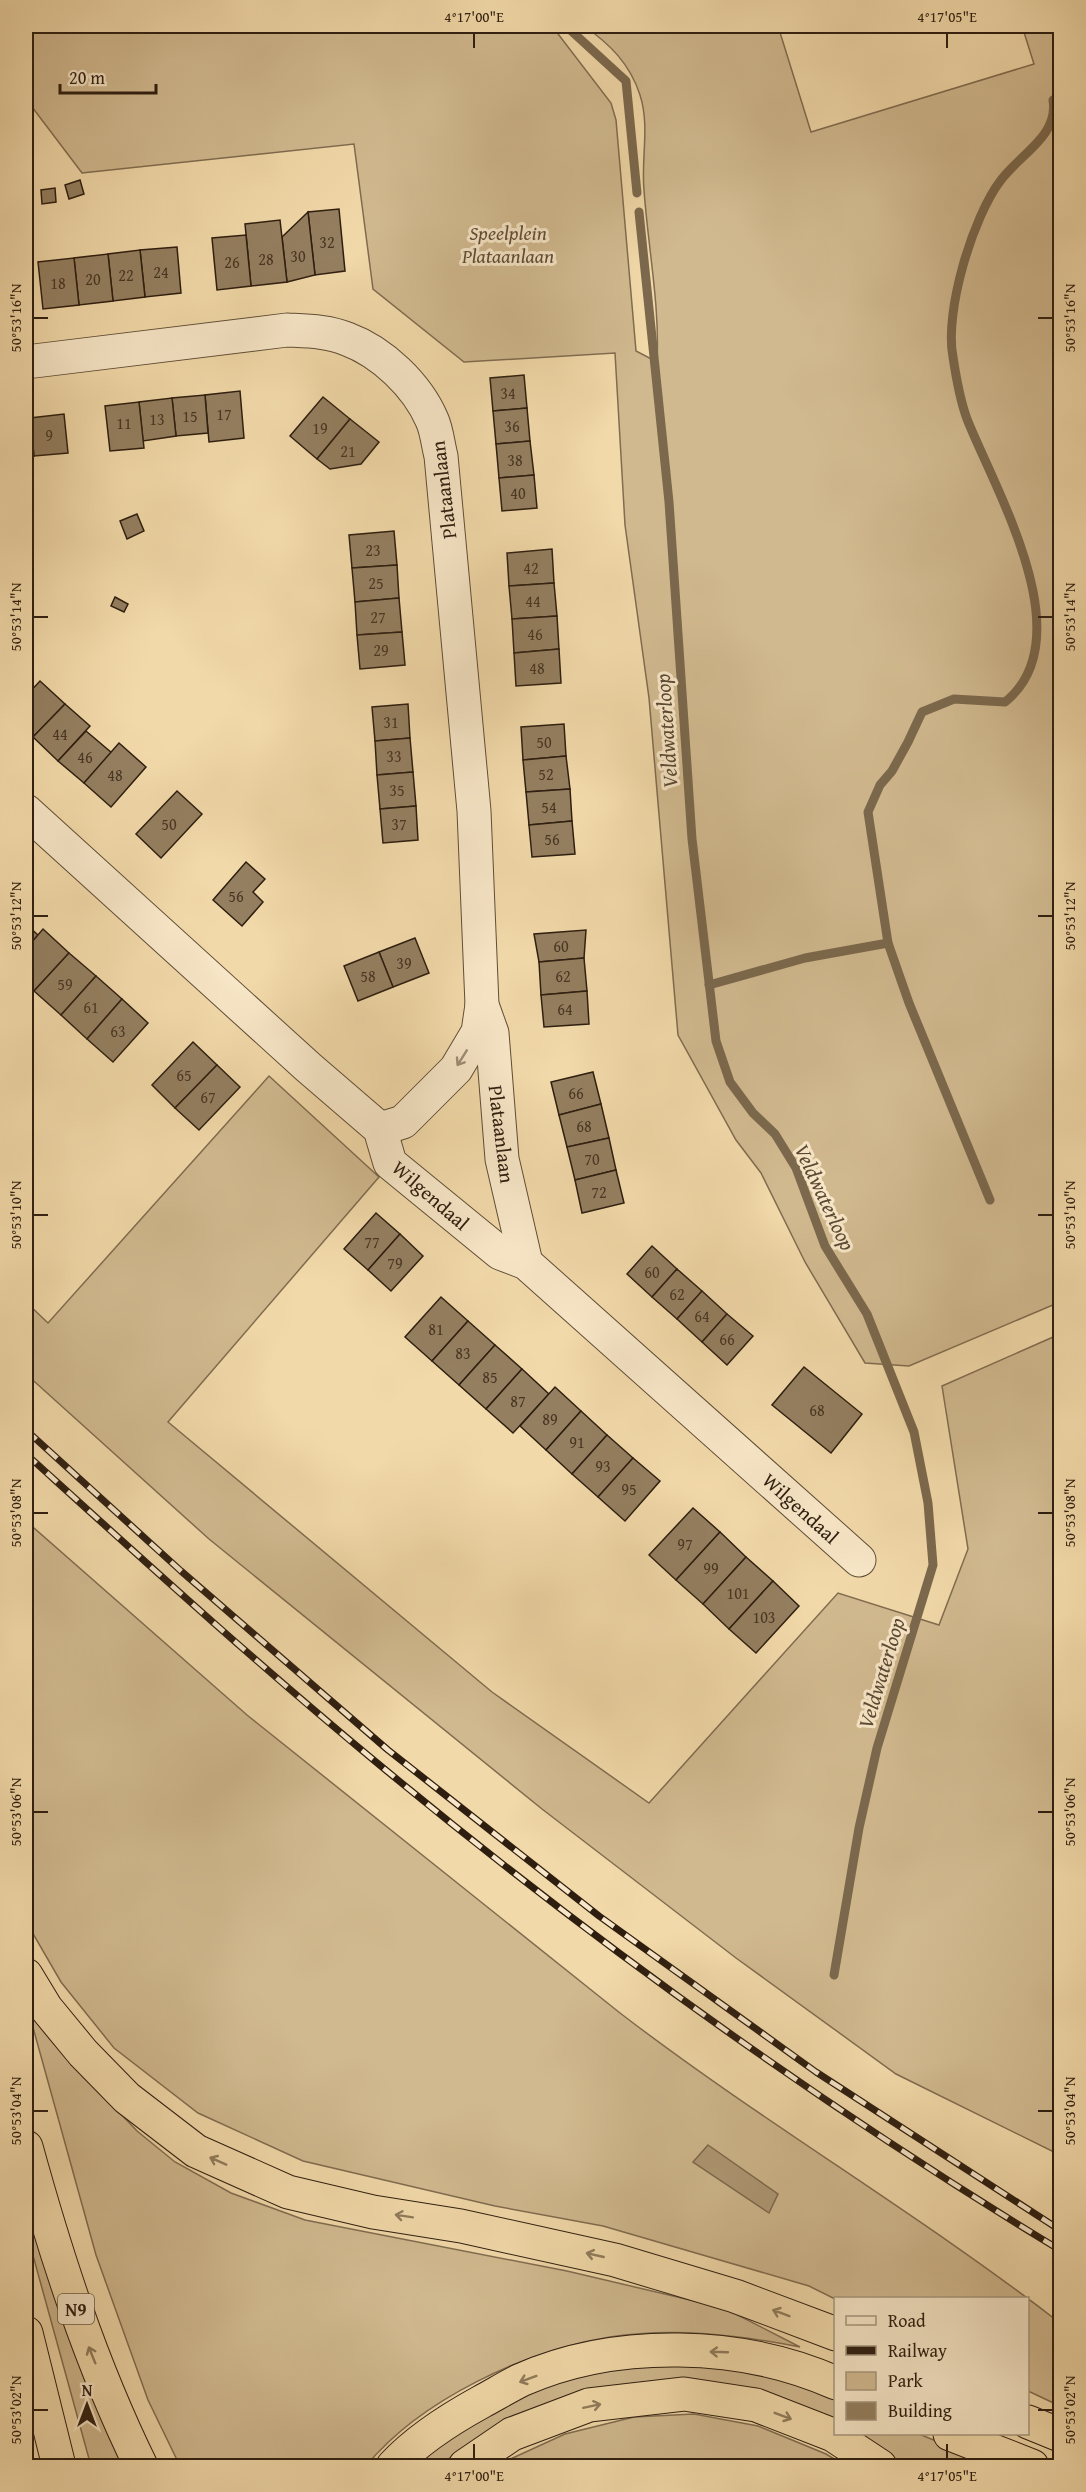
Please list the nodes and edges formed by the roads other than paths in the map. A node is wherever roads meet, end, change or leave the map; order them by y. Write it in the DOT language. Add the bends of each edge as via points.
graph roads {
  1 [pos="26,362"];
  2 [pos="26,811"];
  3 [pos="482,1005"];
  4 [pos="380,1128"];
  5 [pos="526,1263"];
  6 [pos="859,1560"];
  7 [pos="26,1975"];
  8 [pos="26,2147"];
  9 [pos="26,2333"];
  10 [pos="834,2333"];
  11 [pos="834,2382"];
  12 [pos="1029,2422"];
  13 [pos="955,2435"];
  14 [pos="1060,2435"];
  15 [pos="59,2466"];
  16 [pos="141,2466"];
  17 [pos="393,2466"];
  18 [pos="465,2466"];
  19 [pos="880,2466"];
  20 [pos="1032,2466"];
  1 -- 3 [label="street, Plataanlaan" via="287,330 321,332 372,352 422,399 434,422 441,456 474,811"];
  2 -- 4 [label="street"];
  3 -- 4 [label="street, Plataanlaan, one-way" via="478,1032 456,1069 402,1122"];
  3 -- 5 [label="street, Plataanlaan" via="492,1033 502,1159"];
  4 -- 5 [label="street, Wilgendaal" via="390,1163 500,1253"];
  5 -- 6 [label="street, Wilgendaal"];
  10 -- 7 [label="highway, one-way" via="735,2296 615,2260 288,2192 196,2151 127,2098 83,2054 46,2008"];
  16 -- 8 [label="highway, N9, one-way" via="83,2333"];
  9 -- 15 [label="highway"];
  11 -- 17 [label="highway, one-way" via="738,2352 665,2350 590,2358 522,2380 450,2419"];
  12 -- 14 [label="highway"];
  13 -- 20 [label="highway"];
  18 -- 19 [label="highway, one-way" via="512,2434 589,2405 684,2394 756,2405 833,2435"];
}
